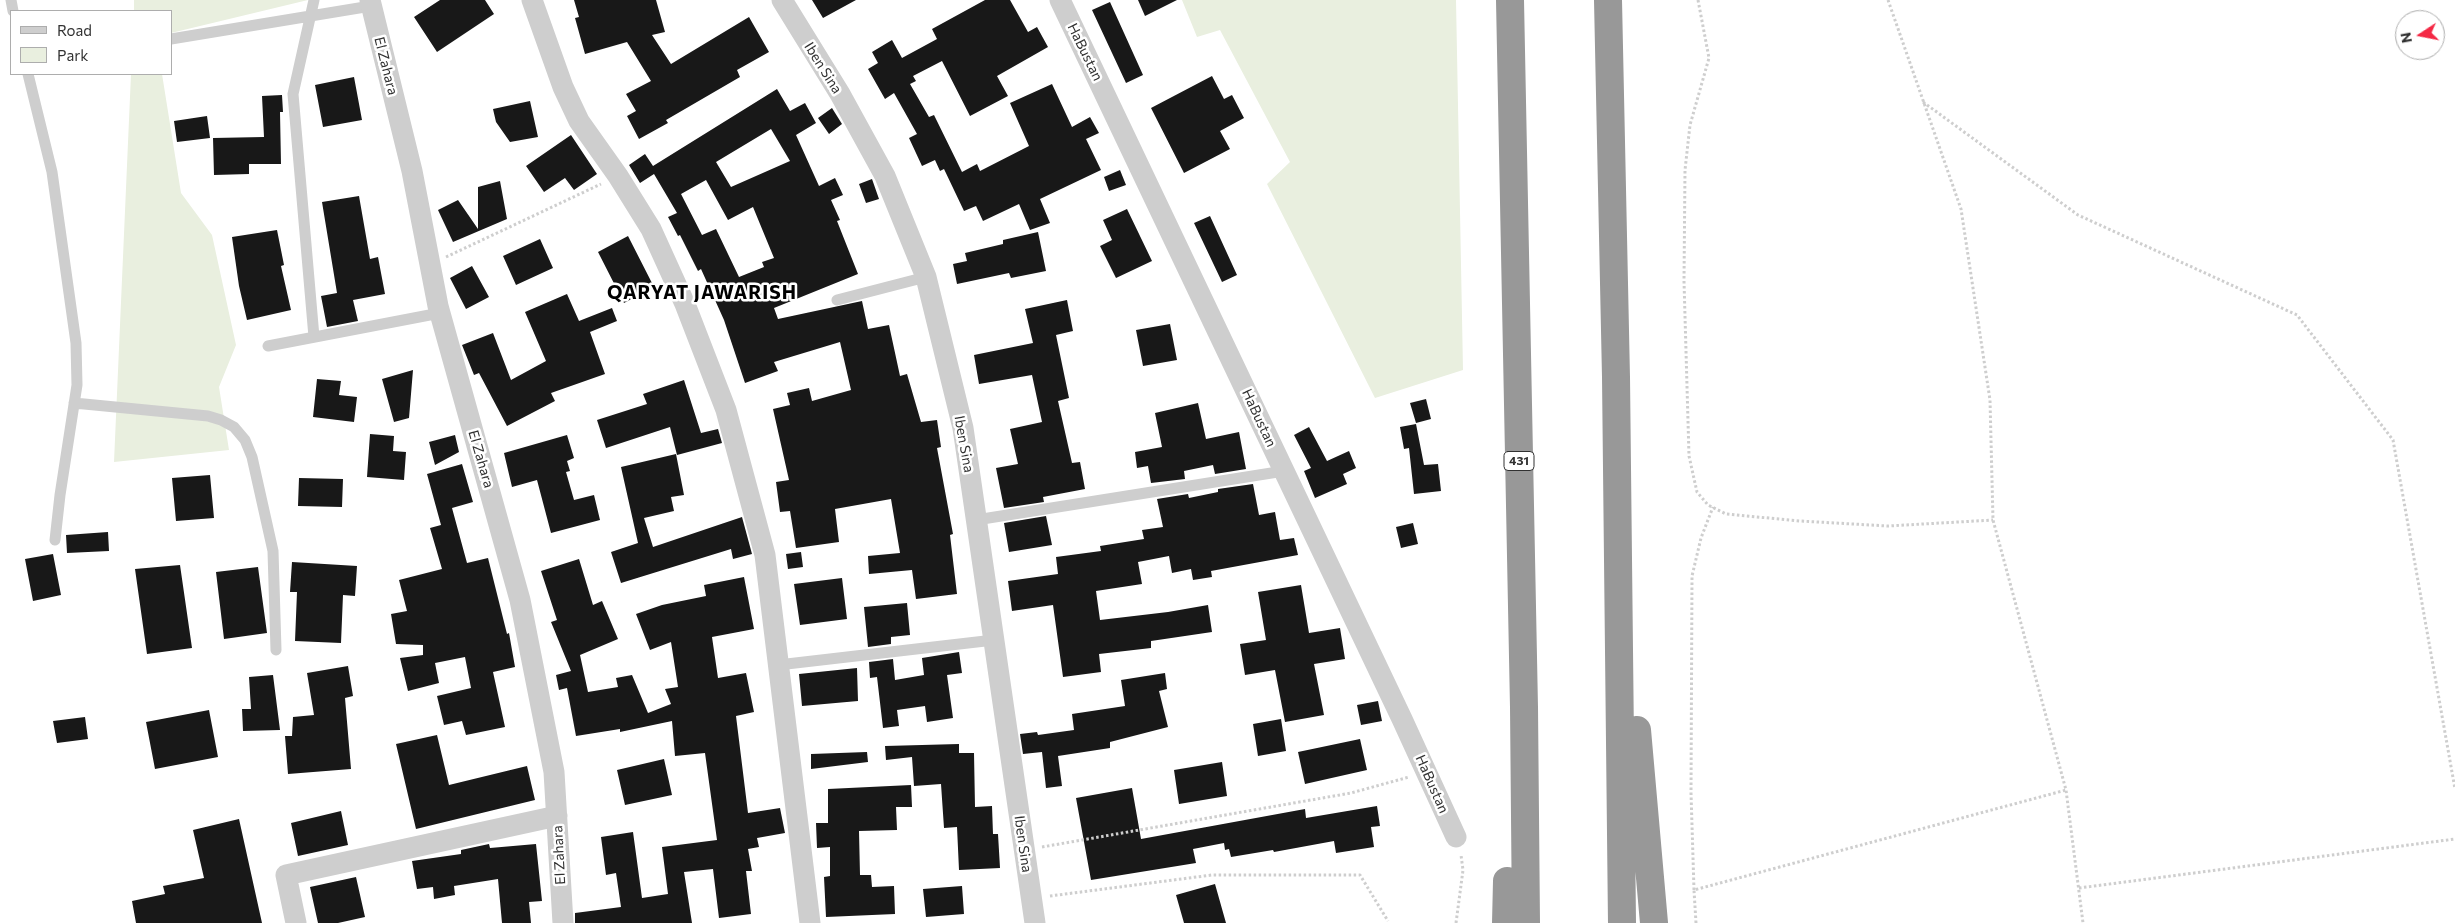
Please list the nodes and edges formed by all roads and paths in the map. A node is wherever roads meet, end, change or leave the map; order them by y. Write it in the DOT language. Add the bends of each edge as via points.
graph roads {
  1 [pos="314,0"];
  2 [pos="532,0"];
  3 [pos="782,0"];
  4 [pos="1060,0"];
  5 [pos="1510,0"];
  6 [pos="1608,0"];
  7 [pos="1698,0"];
  8 [pos="1888,0"];
  9 [pos="370,2"];
  10 [pos="311,16"];
  11 [pos="172,39"];
  12 [pos="28,75"];
  13 [pos="1923,102"];
  14 [pos="618,176"];
  15 [pos="430,265"];
  16 [pos="926,278"];
  17 [pos="837,300"];
  18 [pos="440,313"];
  19 [pos="314,337"];
  20 [pos="268,346"];
  21 [pos="74,403"];
  22 [pos="1518,417"];
  23 [pos="1284,470"];
  24 [pos="1713,507"];
  25 [pos="1618,517"];
  26 [pos="976,520"];
  27 [pos="1993,520"];
  28 [pos="55,540"];
  29 [pos="994,640"];
  30 [pos="276,650"];
  31 [pos="778,665"];
  32 [pos="1426,772"];
  33 [pos="2455,789"];
  34 [pos="2066,790"];
  35 [pos="556,816"];
  36 [pos="1456,837"];
  37 [pos="2455,839"];
  38 [pos="1024,850"];
  39 [pos="2079,888"];
  40 [pos="1694,890"];
  41 [pos="1031,899"];
  42 [pos="1388,921"];
  43 [pos="296,923"];
  44 [pos="563,923"];
  45 [pos="810,923"];
  46 [pos="1035,923"];
  47 [pos="1456,923"];
  48 [pos="1506,923"];
  49 [pos="1526,923"];
  50 [pos="1622,923"];
  51 [pos="1654,923"];
  52 [pos="1696,923"];
  53 [pos="2083,923"];
  1 -- 10 [label="lane"];
  2 -- 14 [label="street" via="579,122"];
  3 -- 16 [label="street, Iben Sina" via="840,94 885,176"];
  4 -- 23 [label="street, HaBustan"];
  5 -- 22 [label="highway, 431"];
  6 -- 25 [label="highway"];
  7 -- 24 [label="path" via="1709,58 1690,125 1685,170 1688,456 1697,492"];
  8 -- 13 [label="path"];
  9 -- 10 [label="lane"];
  9 -- 15 [label="street, El Zahara" via="412,171"];
  10 -- 11 [label="lane"];
  10 -- 19 [label="lane" via="293,94"];
  12 -- 21 [label="lane" via="52,172 74,318 78,364"];
  13 -- 27 [label="path" via="1961,209 1990,400"];
  13 -- 33 [label="path" via="2078,214 2297,315 2393,440"];
  14 -- 15 [label="path"];
  14 -- 31 [label="street" via="651,229 685,304 726,410 765,555"];
  15 -- 18 [label="street, El Zahara"];
  16 -- 17 [label="lane"];
  16 -- 26 [label="street, Iben Sina" via="963,428"];
  18 -- 19 [label="lane"];
  18 -- 35 [label="street, El Zahara" via="520,600 554,772"];
  19 -- 20 [label="lane"];
  21 -- 28 [label="lane"];
  21 -- 30 [label="lane" via="208,416 234,427 246,440 273,551"];
  22 -- 48 [label="highway"];
  22 -- 49 [label="highway, 431"];
  23 -- 26 [label="lane"];
  23 -- 32 [label="street, HaBustan"];
  24 -- 27 [label="path" via="1726,514 1888,526"];
  24 -- 40 [label="path" via="1700,538 1692,576"];
  25 -- 50 [label="highway"];
  25 -- 51 [label="highway"];
  26 -- 29 [label="street, Iben Sina"];
  27 -- 34 [label="path"];
  29 -- 31 [label="lane"];
  29 -- 38 [label="street, Iben Sina"];
  31 -- 45 [label="street"];
  32 -- 36 [label="street, HaBustan"];
  32 -- 38 [label="path" via="1351,792"];
  34 -- 39 [label="path"];
  34 -- 40 [label="path"];
  35 -- 43 [label="street" via="286,875"];
  35 -- 44 [label="street, El Zahara"];
  36 -- 47 [label="path" via="1463,870"];
  37 -- 39 [label="path"];
  38 -- 41 [label="street, Iben Sina"];
  39 -- 53 [label="path"];
  40 -- 52 [label="path"];
  41 -- 42 [label="path" via="1212,875 1360,875"];
  41 -- 46 [label="street, Iben Sina"];
}
